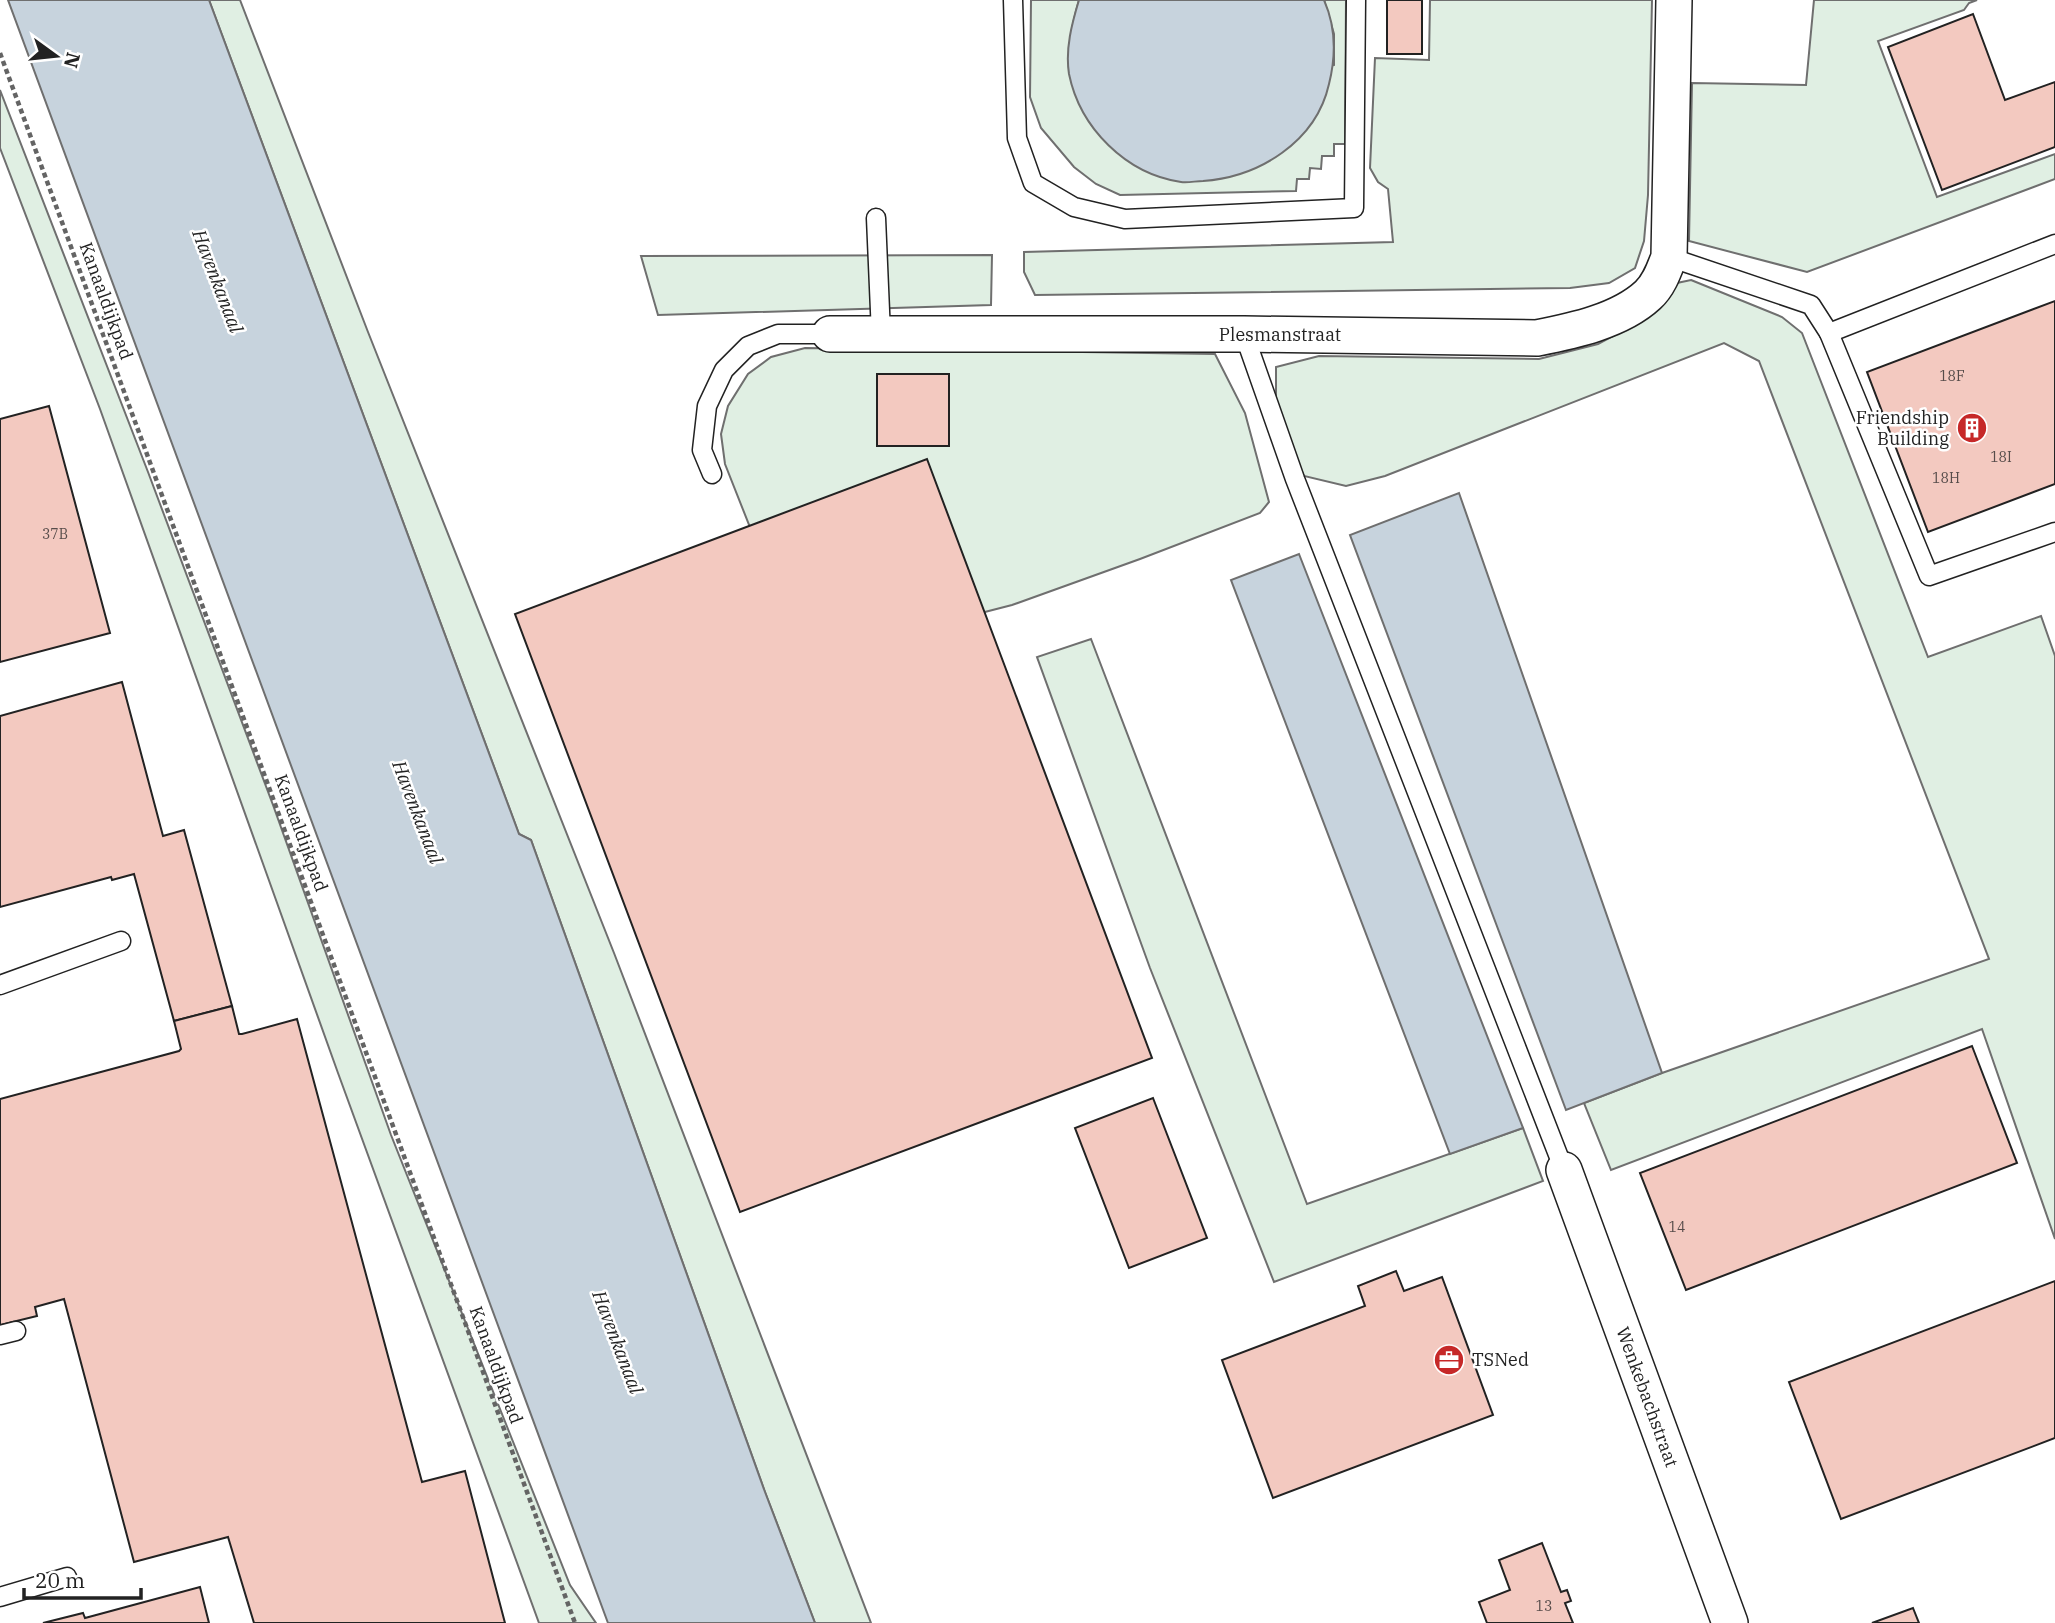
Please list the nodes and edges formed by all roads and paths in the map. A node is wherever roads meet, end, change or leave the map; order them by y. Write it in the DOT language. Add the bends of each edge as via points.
graph roads {
  1 [pos="1013,0"];
  2 [pos="1356,0"];
  3 [pos="1674,0"];
  4 [pos="0,53"];
  5 [pos="876,218"];
  6 [pos="2055,244"];
  7 [pos="1669,257"];
  8 [pos="1829,333"];
  9 [pos="830,334"];
  10 [pos="881,334"];
  11 [pos="1244,334"];
  12 [pos="712,474"];
  13 [pos="2055,532"];
  14 [pos="121,941"];
  15 [pos="0,985"];
  16 [pos="1564,1170"];
  17 [pos="67,1577"];
  18 [pos="0,1597"];
  19 [pos="575,1623"];
  20 [pos="1730,1623"];
  1 -- 2 [label="lane" via="1017,138 1033,183 1074,206 1125,219 1354,208"];
  3 -- 7 [label="street, Plesmanstraat"];
  4 -- 19 [label="path, Kanaaldijkpad"];
  5 -- 10 [label="lane"];
  6 -- 8 [label="lane"];
  7 -- 8 [label="lane" via="1811,304"];
  7 -- 11 [label="street, Plesmanstraat" via="1649,295 1584,329 1537,338"];
  8 -- 13 [label="lane" via="1929,576"];
  9 -- 10 [label="street, Plesmanstraat"];
  9 -- 12 [label="lane, Plesmanstraat" via="778,334 748,346 724,370 707,406 702,450"];
  10 -- 11 [label="street, Plesmanstraat"];
  11 -- 16 [label="lane" via="1295,479"];
  14 -- 15 [label="lane"];
  16 -- 20 [label="street, Wenkebachstraat"];
  17 -- 18 [label="lane"];
}
